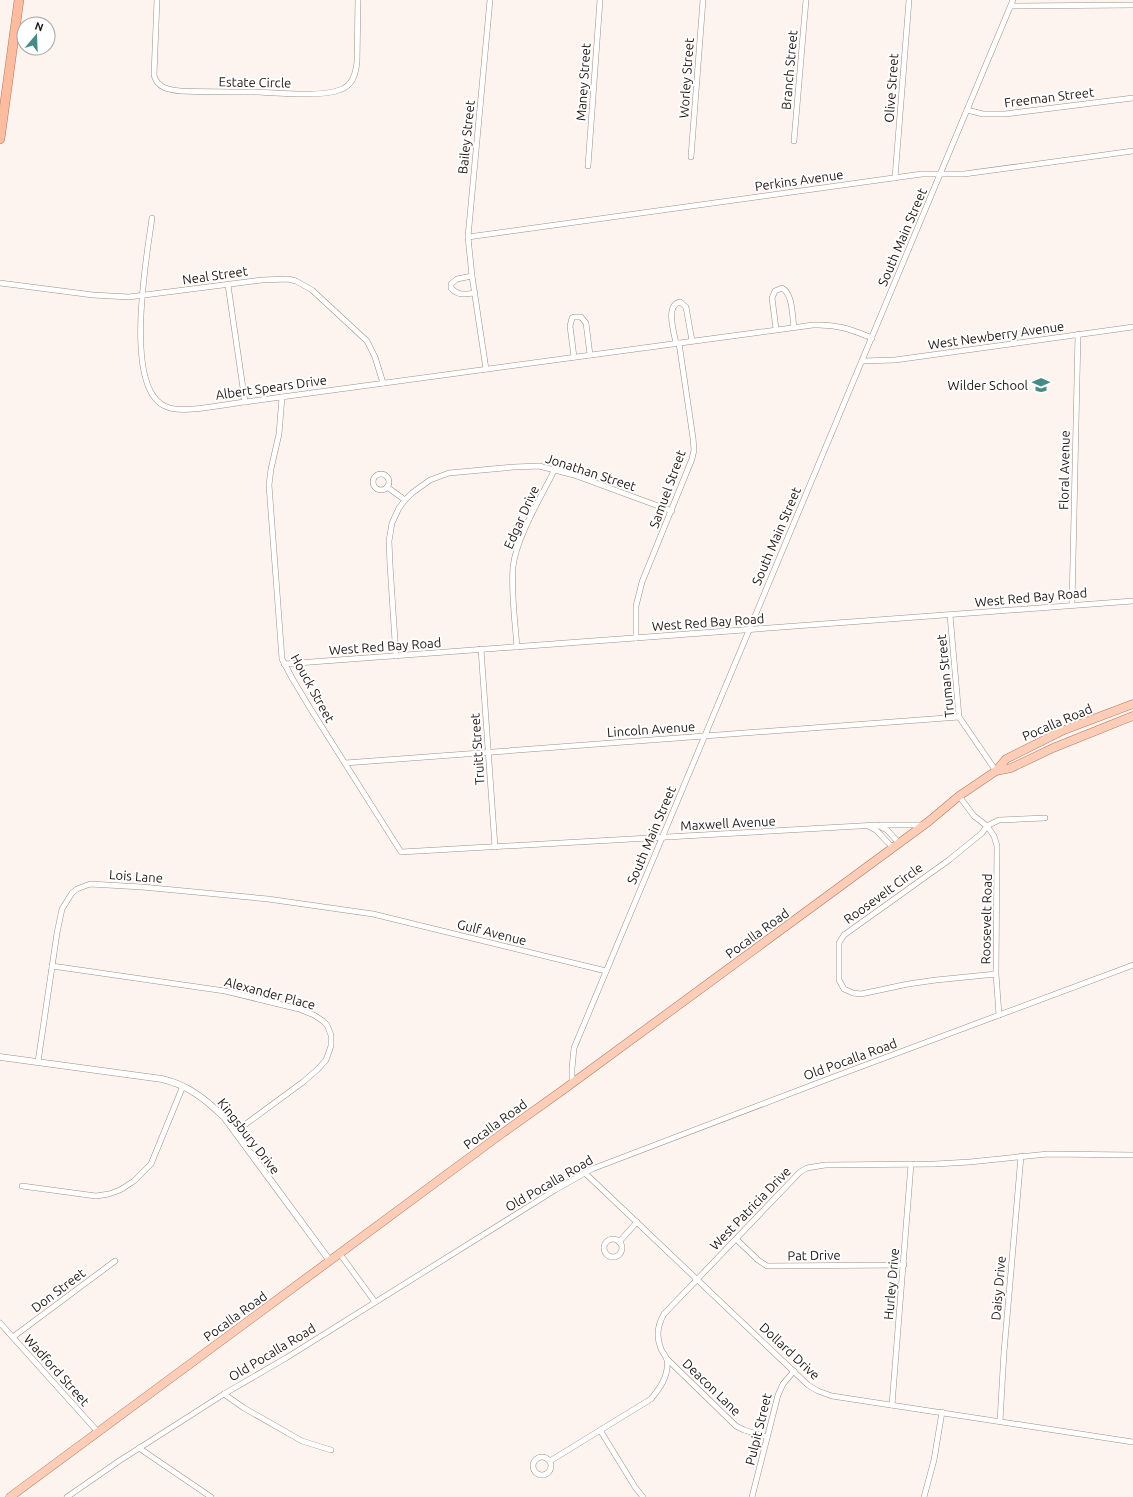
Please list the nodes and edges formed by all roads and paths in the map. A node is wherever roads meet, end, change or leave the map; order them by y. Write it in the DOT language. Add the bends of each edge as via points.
graph roads {
  1 [pos="19,0"];
  2 [pos="156,0"];
  3 [pos="358,0"];
  4 [pos="490,0"];
  5 [pos="600,0"];
  6 [pos="703,0"];
  7 [pos="806,0"];
  8 [pos="909,0"];
  9 [pos="1013,0"];
  10 [pos="1132,3"];
  11 [pos="1011,6"];
  12 [pos="1133,98"];
  13 [pos="967,110"];
  14 [pos="0,139"];
  15 [pos="794,142"];
  16 [pos="1133,151"];
  17 [pos="691,157"];
  18 [pos="588,166"];
  19 [pos="940,174"];
  20 [pos="895,178"];
  21 [pos="152,218"];
  22 [pos="468,237"];
  23 [pos="472,276"];
  24 [pos="0,283"];
  25 [pos="228,285"];
  26 [pos="474,293"];
  27 [pos="143,296"];
  28 [pos="1133,326"];
  29 [pos="794,327"];
  30 [pos="776,329"];
  31 [pos="1078,334"];
  32 [pos="872,338"];
  33 [pos="692,341"];
  34 [pos="678,343"];
  35 [pos="590,355"];
  36 [pos="574,357"];
  37 [pos="862,361"];
  38 [pos="486,369"];
  39 [pos="383,383"];
  40 [pos="282,397"];
  41 [pos="245,402"];
  42 [pos="555,469"];
  43 [pos="387,487"];
  44 [pos="405,500"];
  45 [pos="672,511"];
  46 [pos="1133,601"];
  47 [pos="1072,605"];
  48 [pos="950,614"];
  49 [pos="749,630"];
  50 [pos="636,638"];
  51 [pos="517,647"];
  52 [pos="481,650"];
  53 [pos="396,656"];
  54 [pos="284,664"];
  55 [pos="1133,704"];
  56 [pos="1133,716"];
  57 [pos="959,717"];
  58 [pos="704,736"];
  59 [pos="488,752"];
  60 [pos="346,763"];
  61 [pos="996,771"];
  62 [pos="959,796"];
  63 [pos="1045,818"];
  64 [pos="877,825"];
  65 [pos="925,825"];
  66 [pos="867,826"];
  67 [pos="987,826"];
  68 [pos="662,838"];
  69 [pos="896,846"];
  70 [pos="495,847"];
  71 [pos="373,914"];
  72 [pos="1133,965"];
  73 [pos="52,966"];
  74 [pos="606,971"];
  75 [pos="996,974"];
  76 [pos="999,1016"];
  77 [pos="0,1057"];
  78 [pos="38,1062"];
  79 [pos="572,1083"];
  80 [pos="183,1086"];
  81 [pos="235,1132"];
  82 [pos="1133,1155"];
  83 [pos="1021,1156"];
  84 [pos="911,1164"];
  85 [pos="585,1173"];
  86 [pos="22,1186"];
  87 [pos="637,1222"];
  88 [pos="736,1239"];
  89 [pos="619,1242"];
  90 [pos="340,1254"];
  91 [pos="115,1261"];
  92 [pos="330,1261"];
  93 [pos="904,1265"];
  94 [pos="698,1279"];
  95 [pos="375,1302"];
  96 [pos="0,1323"];
  97 [pos="13,1337"];
  98 [pos="667,1359"];
  99 [pos="794,1371"];
  100 [pos="224,1394"];
  101 [pos="892,1405"];
  102 [pos="942,1412"];
  103 [pos="1000,1421"];
  104 [pos="600,1430"];
  105 [pos="98,1432"];
  106 [pos="767,1437"];
  107 [pos="1133,1442"];
  108 [pos="139,1448"];
  109 [pos="330,1450"];
  110 [pos="550,1461"];
  111 [pos="10,1497"];
  112 [pos="68,1497"];
  113 [pos="211,1497"];
  114 [pos="643,1497"];
  115 [pos="752,1497"];
  116 [pos="924,1497"];
  1 -- 14 [label="highway"];
  2 -- 3 [label="street, Estate Circle" via="154,74 158,83 166,89 181,92 312,94 340,90 351,82 357,62"];
  4 -- 22 [label="street, Bailey Street"];
  5 -- 18 [label="street, Maney Street"];
  6 -- 17 [label="street, Worley Street"];
  7 -- 15 [label="street, Branch Street"];
  8 -- 20 [label="street, Olive Street"];
  9 -- 11 [label="street, South Main Street"];
  10 -- 11 [label="street"];
  11 -- 13 [label="street, South Main Street"];
  12 -- 13 [label="street, Freeman Street" via="1005,114 983,114"];
  13 -- 19 [label="street, South Main Street"];
  16 -- 19 [label="street, Perkins Avenue" via="964,174"];
  19 -- 20 [label="street, Perkins Avenue"];
  19 -- 32 [label="street, South Main Street"];
  20 -- 22 [label="street, Perkins Avenue"];
  21 -- 27 [label="street, Albert Spears Drive"];
  22 -- 23 [label="street, Bailey Street"];
  23 -- 26 [label="street, Bailey Street"];
  23 -- 26 [label="street" via="453,280 450,284 451,288 460,294"];
  24 -- 27 [label="street, Neal Street" via="107,297"];
  25 -- 27 [label="street, Neal Street"];
  25 -- 39 [label="street, Neal Street" via="278,278 308,286 367,341"];
  25 -- 41 [label="street"];
  26 -- 38 [label="street, Bailey Street"];
  27 -- 41 [label="street, Albert Spears Drive" via="140,326 142,364 151,390 159,403 171,409 185,409"];
  28 -- 31 [label="street, West Newberry Avenue"];
  29 -- 30 [label="street, Albert Spears Drive"];
  29 -- 30 [label="street" via="789,297 782,288 775,291 772,298"];
  29 -- 32 [label="street, Albert Spears Drive" via="837,325"];
  30 -- 33 [label="street, Albert Spears Drive"];
  31 -- 37 [label="street, West Newberry Avenue" via="894,360"];
  31 -- 47 [label="street, Floral Avenue"];
  32 -- 37 [label="street, South Main Street"];
  33 -- 34 [label="street, Albert Spears Drive"];
  33 -- 34 [label="street" via="686,307 680,302 676,303 671,311"];
  34 -- 35 [label="street, Albert Spears Drive"];
  34 -- 45 [label="street, Samuel Street" via="694,450"];
  35 -- 36 [label="street, Albert Spears Drive"];
  35 -- 36 [label="street" via="586,323 581,317 574,317 570,326"];
  36 -- 38 [label="street, Albert Spears Drive"];
  37 -- 49 [label="street, South Main Street"];
  38 -- 39 [label="street, Albert Spears Drive"];
  39 -- 40 [label="street, Albert Spears Drive"];
  40 -- 41 [label="street, Albert Spears Drive"];
  40 -- 54 [label="street, Houck Street" via="279,434 269,485"];
  42 -- 44 [label="street, Jonathan Street" via="533,466 449,473 424,484"];
  42 -- 45 [label="street, Jonathan Street"];
  42 -- 51 [label="street, Edgar Drive" via="516,552 513,578"];
  43 -- 44 [label="street"];
  44 -- 53 [label="street, Jonathan Street" via="392,523 390,541"];
  45 -- 50 [label="street, Samuel Street" via="637,598"];
  46 -- 47 [label="street, West Red Bay Road"];
  47 -- 48 [label="street, West Red Bay Road"];
  48 -- 49 [label="street, West Red Bay Road"];
  48 -- 57 [label="street, Truman Street"];
  49 -- 50 [label="street, West Red Bay Road"];
  49 -- 58 [label="street, South Main Street"];
  50 -- 51 [label="street, West Red Bay Road"];
  51 -- 52 [label="street, West Red Bay Road"];
  52 -- 53 [label="street, West Red Bay Road"];
  52 -- 59 [label="street, Truitt Street"];
  53 -- 54 [label="street, West Red Bay Road"];
  54 -- 60 [label="street, Houck Street"];
  55 -- 61 [label="main road, Pocalla Road" via="1069,728 1027,748 1006,759"];
  56 -- 61 [label="main road, Pocalla Road" via="1011,768"];
  57 -- 58 [label="street, Lincoln Avenue"];
  57 -- 61 [label="street, Truman Street"];
  58 -- 59 [label="street, Lincoln Avenue"];
  58 -- 68 [label="street, South Main Street"];
  59 -- 60 [label="street, Lincoln Avenue"];
  59 -- 70 [label="street, Truitt Street"];
  60 -- 70 [label="street, Houck Street" via="401,852"];
  61 -- 62 [label="main road, Pocalla Road"];
  62 -- 65 [label="main road, Pocalla Road"];
  62 -- 67 [label="street" via="978,821"];
  63 -- 67 [label="street" via="999,820"];
  64 -- 65 [label="street, Maxwell Avenue"];
  64 -- 66 [label="street, Maxwell Avenue"];
  64 -- 69 [label="street" via="887,830"];
  65 -- 69 [label="main road, Pocalla Road"];
  66 -- 68 [label="street, Maxwell Avenue"];
  66 -- 69 [label="street"];
  67 -- 75 [label="street, Roosevelt Road" via="997,846"];
  67 -- 75 [label="street, Roosevelt Circle" via="949,860 844,935 838,943 838,971 844,989 856,994 908,984"];
  68 -- 70 [label="street, Maxwell Avenue"];
  68 -- 74 [label="street, South Main Street"];
  69 -- 79 [label="main road, Pocalla Road"];
  71 -- 73 [label="street, Lois Lane" via="268,899 90,884 77,888 62,909"];
  71 -- 74 [label="street, Gulf Avenue"];
  72 -- 76 [label="street, Old Pocalla Road"];
  73 -- 78 [label="street, Lois Lane"];
  73 -- 81 [label="street, Alexander Place" via="225,991 304,1011 323,1021 331,1035 331,1046 326,1060 303,1082"];
  74 -- 79 [label="street, South Main Street" via="574,1048"];
  75 -- 76 [label="street, Roosevelt Road"];
  76 -- 85 [label="street, Old Pocalla Road"];
  77 -- 78 [label="street, Kingsbury Drive"];
  78 -- 80 [label="street, Kingsbury Drive" via="162,1079"];
  79 -- 90 [label="main road, Pocalla Road"];
  80 -- 81 [label="street, Kingsbury Drive" via="204,1098"];
  80 -- 86 [label="street" via="151,1164 134,1181 120,1190 96,1196"];
  81 -- 92 [label="street, Kingsbury Drive"];
  82 -- 83 [label="street, West Patricia Drive"];
  83 -- 84 [label="street, West Patricia Drive" via="970,1162"];
  83 -- 103 [label="street, Daisy Drive" via="1004,1344"];
  84 -- 88 [label="street, West Patricia Drive" via="825,1164 807,1168 793,1178"];
  84 -- 93 [label="street, Hurley Drive"];
  85 -- 87 [label="street, Dollard Drive"];
  85 -- 95 [label="street, Old Pocalla Road"];
  87 -- 89 [label="street"];
  87 -- 94 [label="street, Dollard Drive"];
  88 -- 93 [label="street, Pat Drive" via="767,1266"];
  88 -- 94 [label="street, West Patricia Drive"];
  90 -- 92 [label="main road, Pocalla Road"];
  90 -- 95 [label="street"];
  91 -- 97 [label="street, Don Street"];
  92 -- 105 [label="main road, Pocalla Road"];
  93 -- 101 [label="street, Hurley Drive"];
  94 -- 98 [label="street, West Patricia Drive" via="660,1321 657,1335"];
  94 -- 99 [label="street, Dollard Drive"];
  95 -- 100 [label="street, Old Pocalla Road"];
  96 -- 97 [label="street, Wadford Street"];
  97 -- 105 [label="street, Wadford Street"];
  98 -- 104 [label="street" via="665,1377 651,1399"];
  98 -- 106 [label="street, Deacon Lane" via="736,1426"];
  99 -- 101 [label="street, Dollard Drive" via="808,1385 824,1394"];
  99 -- 106 [label="street, Pulpit Street" via="780,1390"];
  100 -- 108 [label="street, Old Pocalla Road"];
  100 -- 109 [label="street" via="302,1441"];
  101 -- 102 [label="street, Dollard Drive"];
  102 -- 103 [label="street, Dollard Drive"];
  102 -- 116 [label="street" via="934,1460"];
  103 -- 107 [label="street, Dollard Drive"];
  104 -- 110 [label="street"];
  104 -- 114 [label="street"];
  105 -- 111 [label="main road, Pocalla Road"];
  106 -- 115 [label="street, Pulpit Street"];
  108 -- 112 [label="street, Old Pocalla Road"];
  108 -- 113 [label="street"];
}
